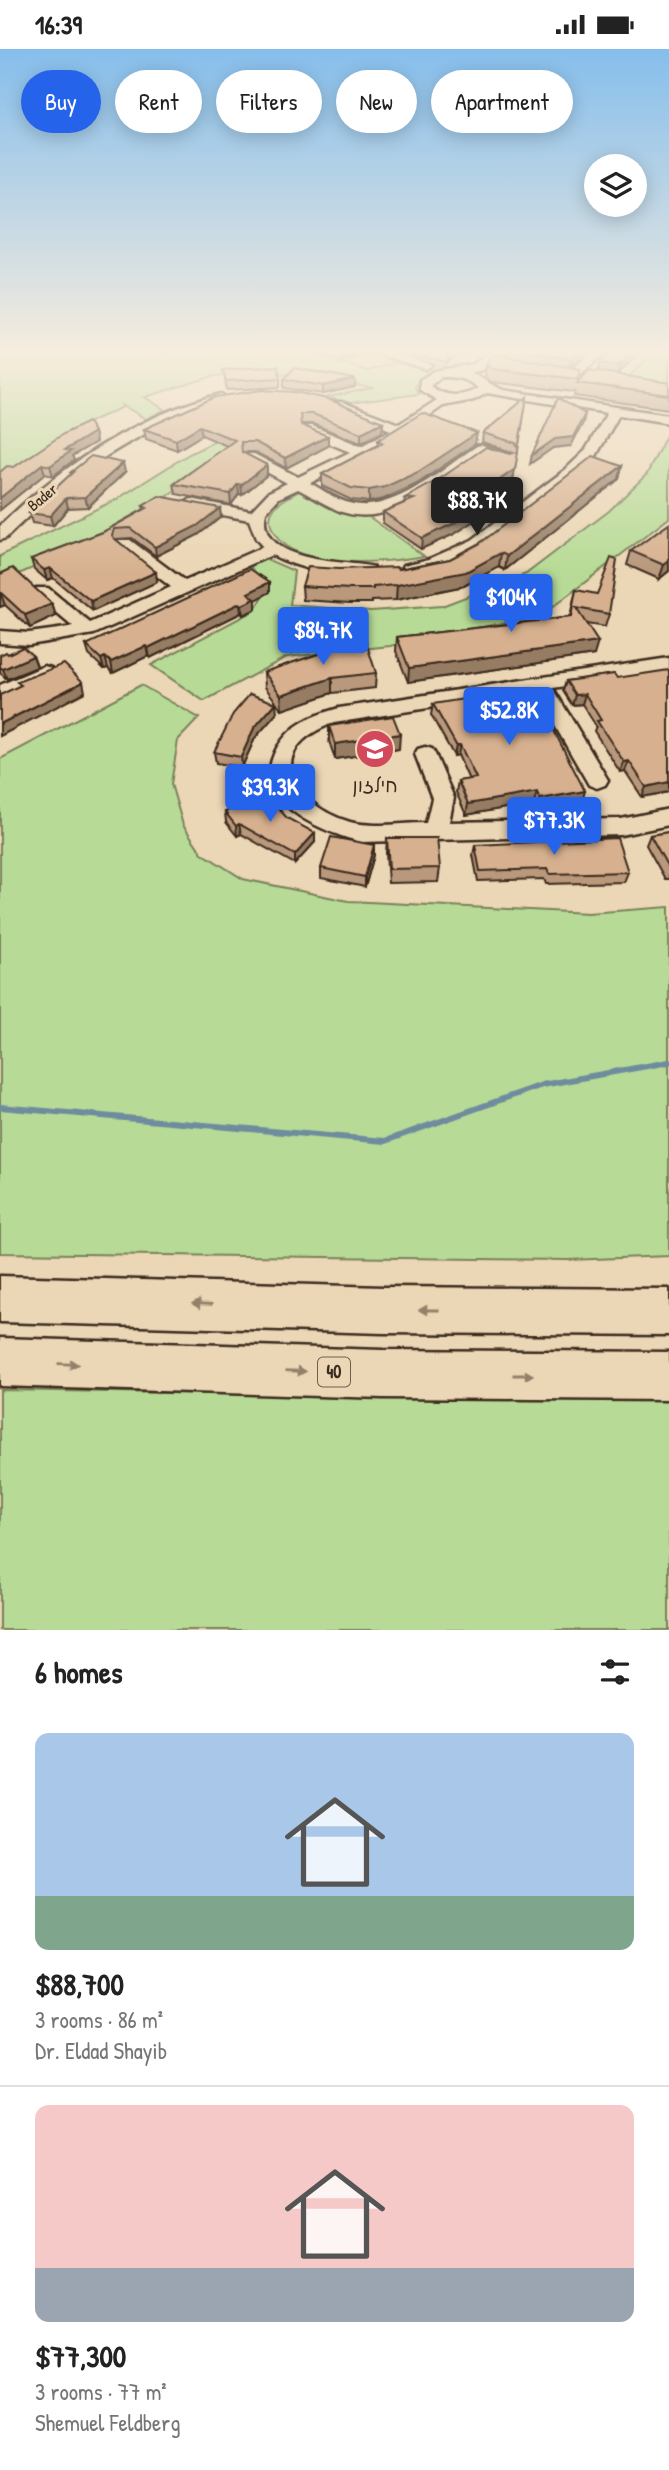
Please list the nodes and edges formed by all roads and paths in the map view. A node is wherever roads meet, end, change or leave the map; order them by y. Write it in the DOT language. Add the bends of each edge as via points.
graph roads {
  1 [pos="153,425"];
  2 [pos="388,425"];
  3 [pos="407,425"];
  4 [pos="607,425"];
  5 [pos="307,429"];
  6 [pos="402,430"];
  7 [pos="363,452"];
  8 [pos="248,457"];
  9 [pos="509,459"];
  10 [pos="299,483"];
  11 [pos="180,502"];
  12 [pos="257,517"];
  13 [pos="0,535"];
  14 [pos="124,543"];
  15 [pos="274,548"];
  16 [pos="185,589"];
  17 [pos="42,591"];
  18 [pos="88,631"];
  19 [pos="0,636"];
  20 [pos="669,664"];
  21 [pos="47,671"];
  22 [pos="541,684"];
  23 [pos="0,693"];
  24 [pos="425,754"];
  25 [pos="597,780"];
  26 [pos="669,817"];
  27 [pos="435,833"];
  28 [pos="0,1299"];
  29 [pos="669,1299"];
  30 [pos="492,1310"];
  31 [pos="669,1312"];
  32 [pos="0,1362"];
  33 [pos="669,1376"];
  1 -- 13 [label="street, Bader" via="111,446 48,492"];
  2 -- 6 [label="street"];
  3 -- 6 [label="street"];
  4 -- 15 [label="street" via="582,463 478,543 435,563 391,571 321,566"];
  5 -- 7 [label="street"];
  6 -- 7 [label="street"];
  7 -- 10 [label="street"];
  8 -- 10 [label="street"];
  9 -- 10 [label="street" via="482,449 397,504 381,509 348,508"];
  10 -- 12 [label="street" via="265,502"];
  11 -- 12 [label="street"];
  12 -- 15 [label="street" via="260,532"];
  14 -- 16 [label="street"];
  15 -- 16 [label="street"];
  16 -- 18 [label="street"];
  17 -- 18 [label="street"];
  18 -- 19 [label="street" via="29,639"];
  20 -- 22 [label="street"];
  21 -- 23 [label="street"];
  22 -- 25 [label="street"];
  22 -- 27 [label="street" via="339,715 315,721 287,746 280,764 284,785 318,818 361,833"];
  24 -- 27 [label="street" via="443,798"];
  26 -- 27 [label="street" via="621,827"];
  30 -- 28 [label="highway, one-way"];
  29 -- 30 [label="highway"];
  30 -- 31 [label="highway"];
  32 -- 33 [label="highway, 40, one-way" via="383,1374"];
}
